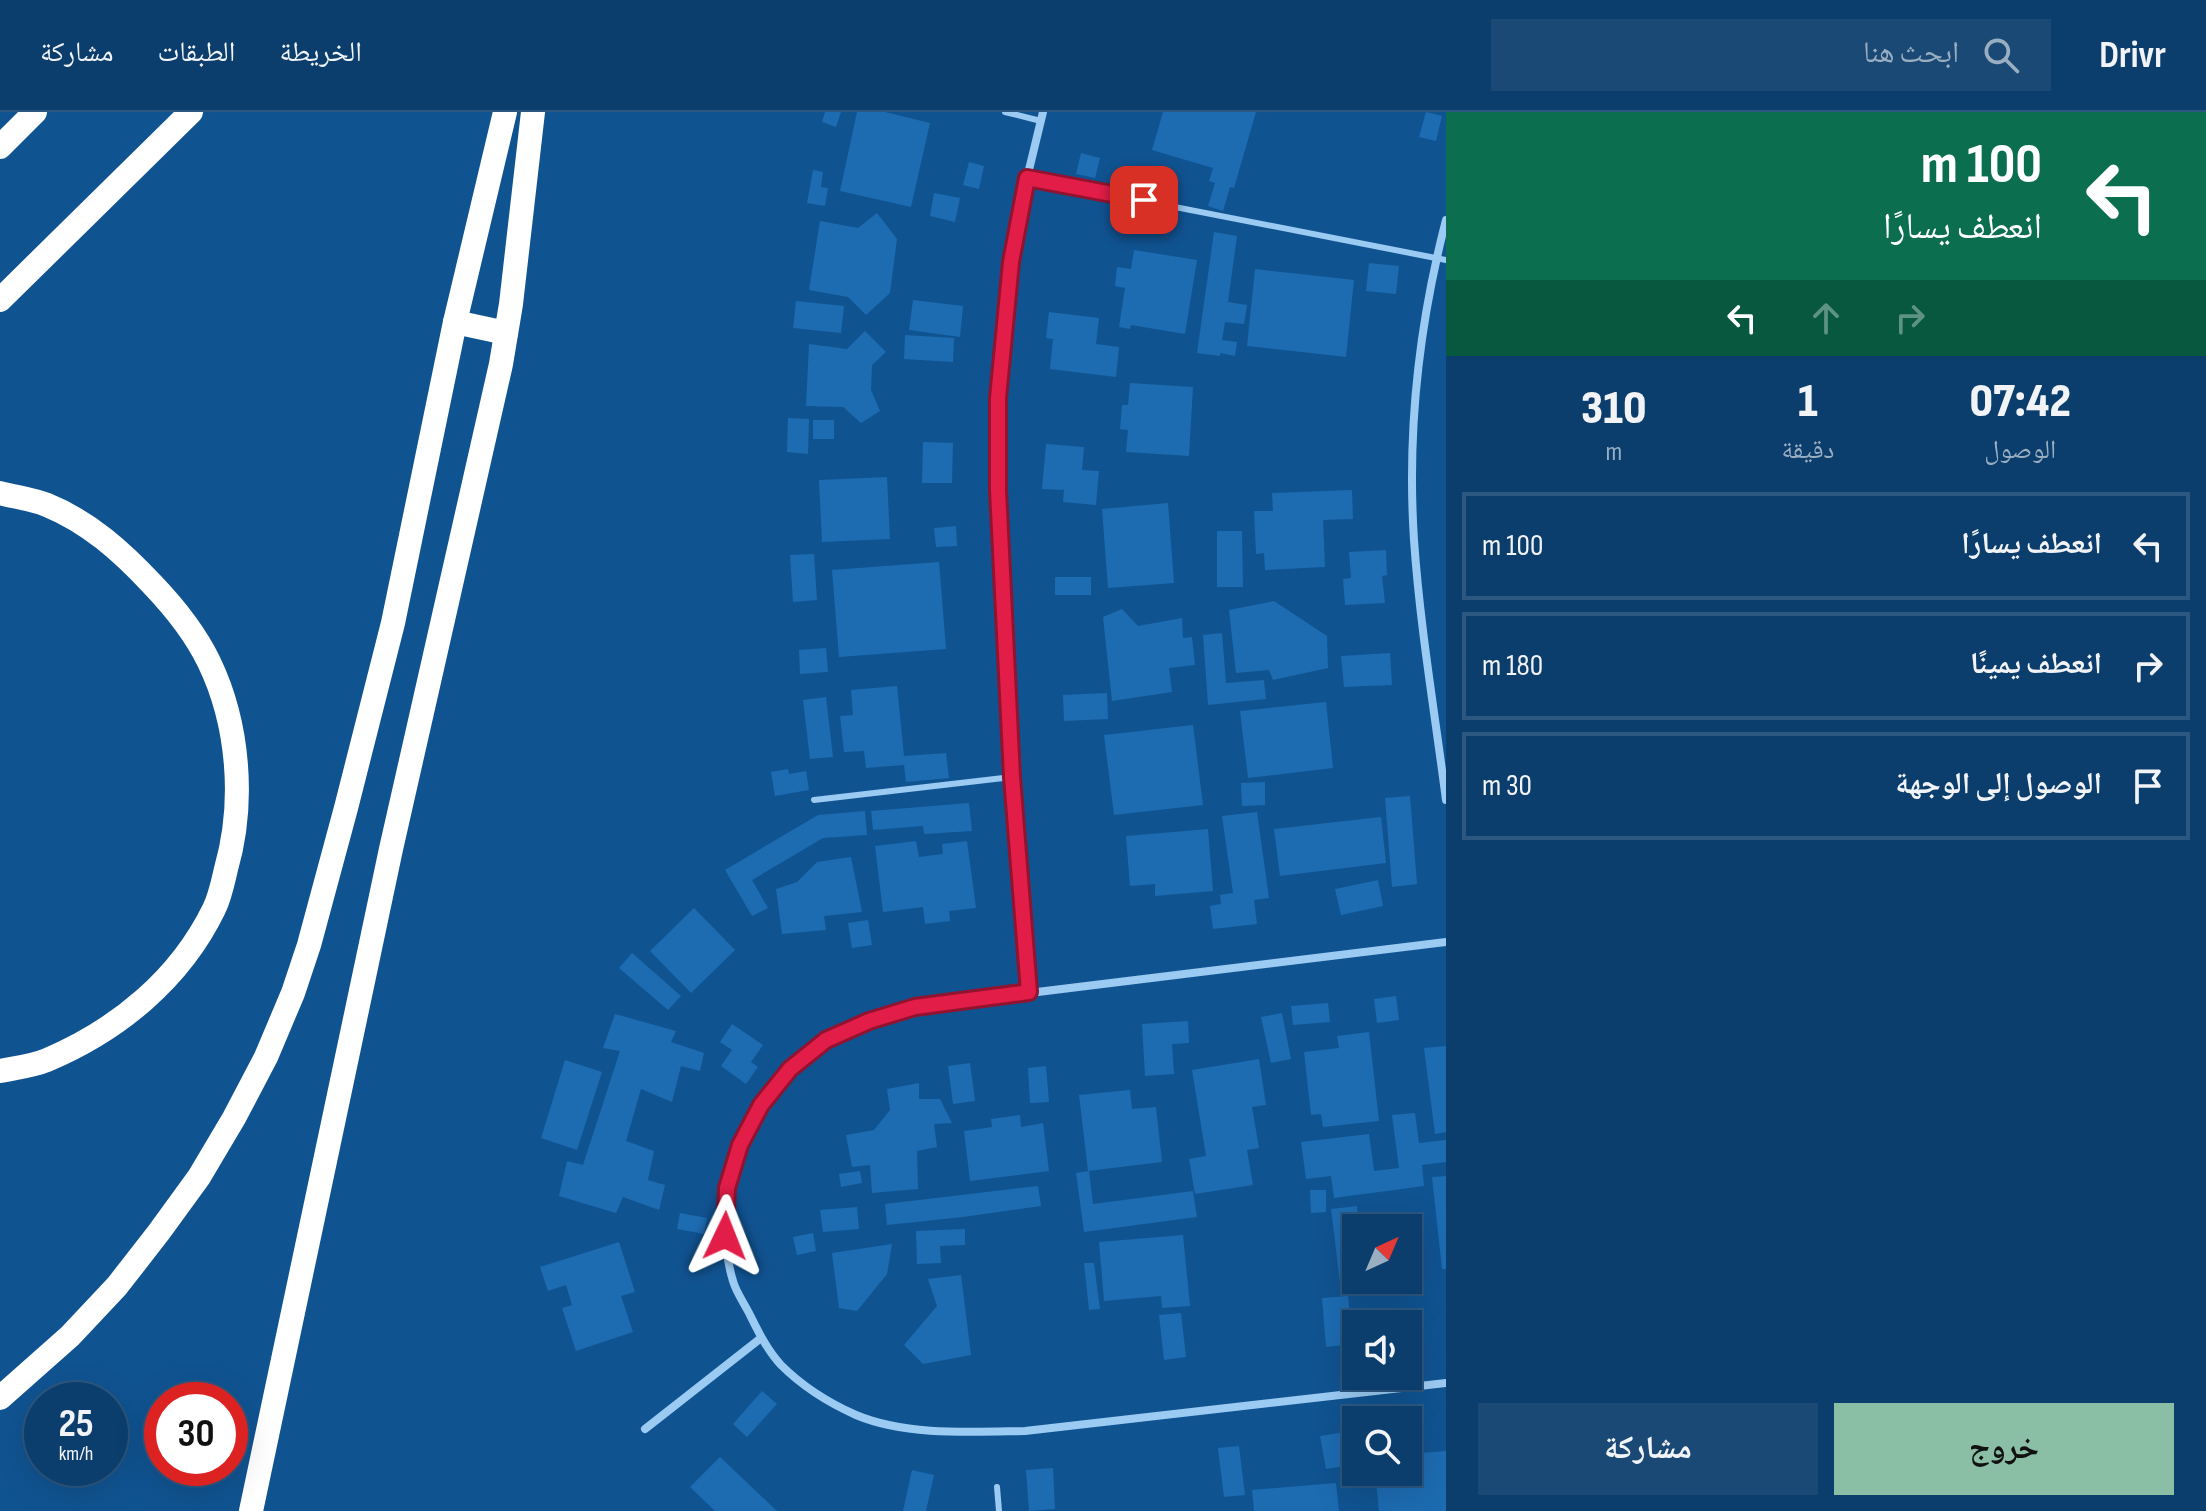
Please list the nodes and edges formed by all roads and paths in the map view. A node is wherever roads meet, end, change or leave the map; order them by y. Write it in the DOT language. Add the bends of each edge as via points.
graph roads {
  1 [pos="35,112"];
  2 [pos="191,112"];
  3 [pos="505,112"];
  4 [pos="533,112"];
  5 [pos="1005,112"];
  6 [pos="1042,116"];
  7 [pos="0,147"];
  8 [pos="1027,178"];
  9 [pos="1446,220"];
  10 [pos="1441,259"];
  11 [pos="0,300"];
  12 [pos="455,322"];
  13 [pos="506,333"];
  14 [pos="0,493"];
  15 [pos="1012,777"];
  16 [pos="814,800"];
  17 [pos="1446,800"];
  18 [pos="1446,942"];
  19 [pos="1029,992"];
  20 [pos="0,1071"];
  21 [pos="761,1338"];
  22 [pos="1446,1383"];
  23 [pos="0,1398"];
  24 [pos="645,1429"];
  25 [pos="997,1487"];
  26 [pos="251,1511"];
  27 [pos="999,1511"];
  1 -- 7 [label="highway"];
  2 -- 11 [label="highway"];
  3 -- 12 [label="highway"];
  4 -- 13 [label="highway"];
  5 -- 6 [label="lane"];
  6 -- 8 [label="street"];
  8 -- 10 [label="lane"];
  8 -- 15 [label="street" via="1011,262 998,398"];
  9 -- 10 [label="street"];
  10 -- 17 [label="street" via="1423,327 1413,462 1419,595"];
  12 -- 13 [label="highway"];
  12 -- 23 [label="highway" via="393,623 309,945 266,1057 199,1177 117,1286"];
  13 -- 26 [label="highway"];
  14 -- 20 [label="highway" via="46,504 92,528 175,609 209,663 230,722 238,785 233,848 215,908 185,957 146,999 101,1033 44,1061"];
  15 -- 16 [label="lane"];
  15 -- 19 [label="street"];
  18 -- 19 [label="street"];
  19 -- 21 [label="street" via="915,1007 869,1021 826,1040 790,1069 761,1105 740,1145 727,1188 725,1236 733,1282"];
  21 -- 22 [label="street" via="780,1364 816,1395 859,1416 904,1427 965,1432 1025,1431"];
  21 -- 24 [label="street"];
  25 -- 27 [label="lane"];
}
